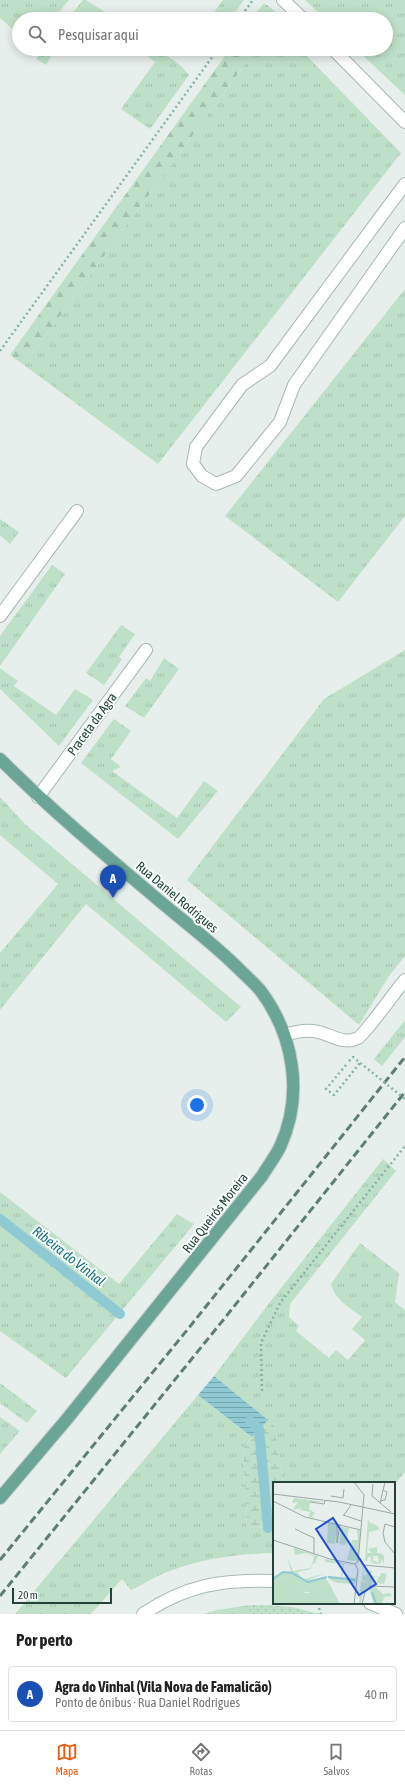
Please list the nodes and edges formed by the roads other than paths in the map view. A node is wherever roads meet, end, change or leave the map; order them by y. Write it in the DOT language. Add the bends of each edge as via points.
graph roads {
  1 [pos="283,0"];
  2 [pos="296,12"];
  3 [pos="340,56"];
  4 [pos="405,122"];
  5 [pos="405,184"];
  6 [pos="405,228"];
  7 [pos="77,511"];
  8 [pos="0,616"];
  9 [pos="146,650"];
  10 [pos="0,759"];
  11 [pos="38,797"];
  12 [pos="405,980"];
  13 [pos="285,1035"];
  14 [pos="0,1498"];
  15 [pos="273,1581"];
  16 [pos="372,1604"];
  17 [pos="143,1614"];
  18 [pos="396,1614"];
  1 -- 2 [label="street"];
  3 -- 4 [label="street"];
  5 -- 6 [label="street" via="270,366 242,385 196,447 194,464 202,476 216,484 236,476 280,422 294,385"];
  7 -- 8 [label="street"];
  9 -- 11 [label="street, Praceta da Agra"];
  10 -- 11 [label="main road, Rua Daniel Rodrigues"];
  11 -- 13 [label="main road, Rua Daniel Rodrigues" via="226,956 259,989 276,1014"];
  12 -- 13 [label="street" via="359,1037 346,1041 314,1031 297,1031"];
  13 -- 14 [label="main road, Rua Queirós Moreira" via="292,1060 293,1104 279,1148 262,1176 72,1413"];
  15 -- 17 [label="street" via="248,1580 207,1584 175,1595"];
  16 -- 18 [label="street"];
}
